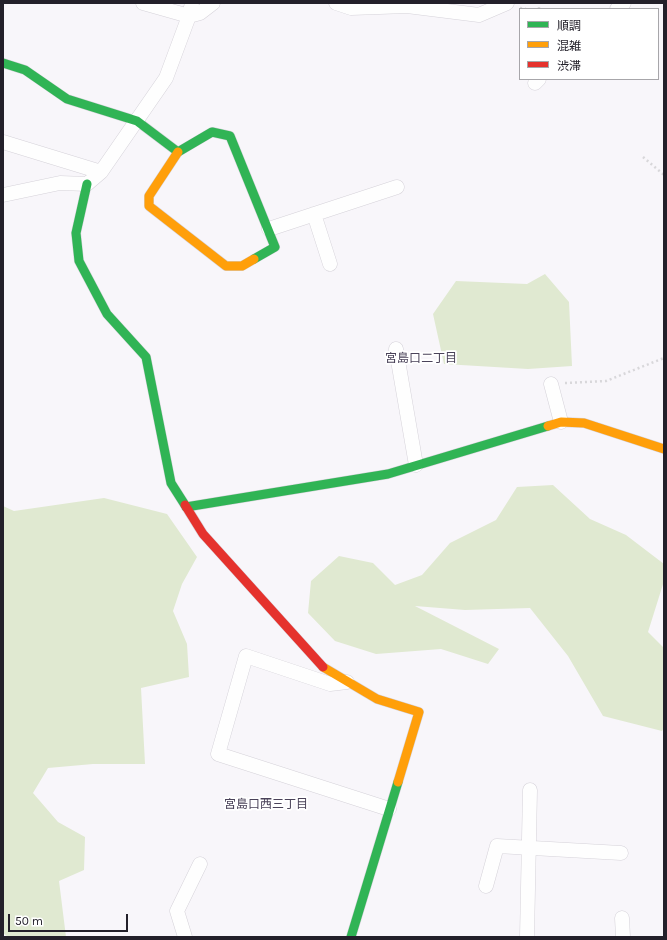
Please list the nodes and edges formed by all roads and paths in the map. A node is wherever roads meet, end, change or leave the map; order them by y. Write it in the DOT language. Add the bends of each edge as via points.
graph roads {
  1 [pos="143,3"];
  2 [pos="213,3"];
  3 [pos="336,3"];
  4 [pos="507,3"];
  5 [pos="190,10"];
  6 [pos="3,63"];
  7 [pos="138,121"];
  8 [pos="3,142"];
  9 [pos="178,152"];
  10 [pos="643,157"];
  11 [pos="101,172"];
  12 [pos="664,175"];
  13 [pos="87,184"];
  14 [pos="397,187"];
  15 [pos="3,195"];
  16 [pos="314,214"];
  17 [pos="269,229"];
  18 [pos="330,264"];
  19 [pos="396,349"];
  20 [pos="664,358"];
  21 [pos="551,384"];
  22 [pos="561,422"];
  23 [pos="664,449"];
  24 [pos="416,465"];
  25 [pos="186,507"];
  26 [pos="347,682"];
  27 [pos="530,790"];
  28 [pos="388,809"];
  29 [pos="529,848"];
  30 [pos="621,853"];
  31 [pos="200,864"];
  32 [pos="486,886"];
  33 [pos="622,918"];
  34 [pos="185,937"];
  35 [pos="351,937"];
  36 [pos="527,937"];
  37 [pos="623,937"];
  1 -- 5 [label="street"];
  2 -- 5 [label="street" via="200,13"];
  3 -- 4 [label="street" via="351,8 407,6 479,15"];
  5 -- 7 [label="street" via="166,78"];
  6 -- 7 [label="street" via="26,70 67,100"];
  7 -- 9 [label="street"];
  7 -- 11 [label="street"];
  8 -- 11 [label="street"];
  9 -- 17 [label="street" via="212,132 230,136"];
  9 -- 17 [label="street" via="149,196 148,206 226,266 242,266 275,247"];
  10 -- 12 [label="path"];
  11 -- 13 [label="street"];
  13 -- 15 [label="street" via="60,183"];
  13 -- 25 [label="street" via="76,233 79,261 107,314 146,357 171,483"];
  14 -- 16 [label="street"];
  16 -- 17 [label="street"];
  16 -- 18 [label="street"];
  19 -- 24 [label="street"];
  20 -- 21 [label="path" via="606,381"];
  21 -- 22 [label="street"];
  22 -- 23 [label="street" via="584,423"];
  22 -- 24 [label="street"];
  24 -- 25 [label="street" via="388,474"];
  25 -- 26 [label="street" via="203,534 324,668"];
  26 -- 28 [label="street" via="377,699 419,712"];
  26 -- 28 [label="street" via="330,684 246,656 218,754"];
  27 -- 29 [label="street"];
  28 -- 35 [label="street"];
  29 -- 30 [label="street"];
  29 -- 32 [label="street" via="497,846"];
  29 -- 36 [label="street"];
  31 -- 34 [label="street" via="177,911"];
  33 -- 37 [label="street"];
}
